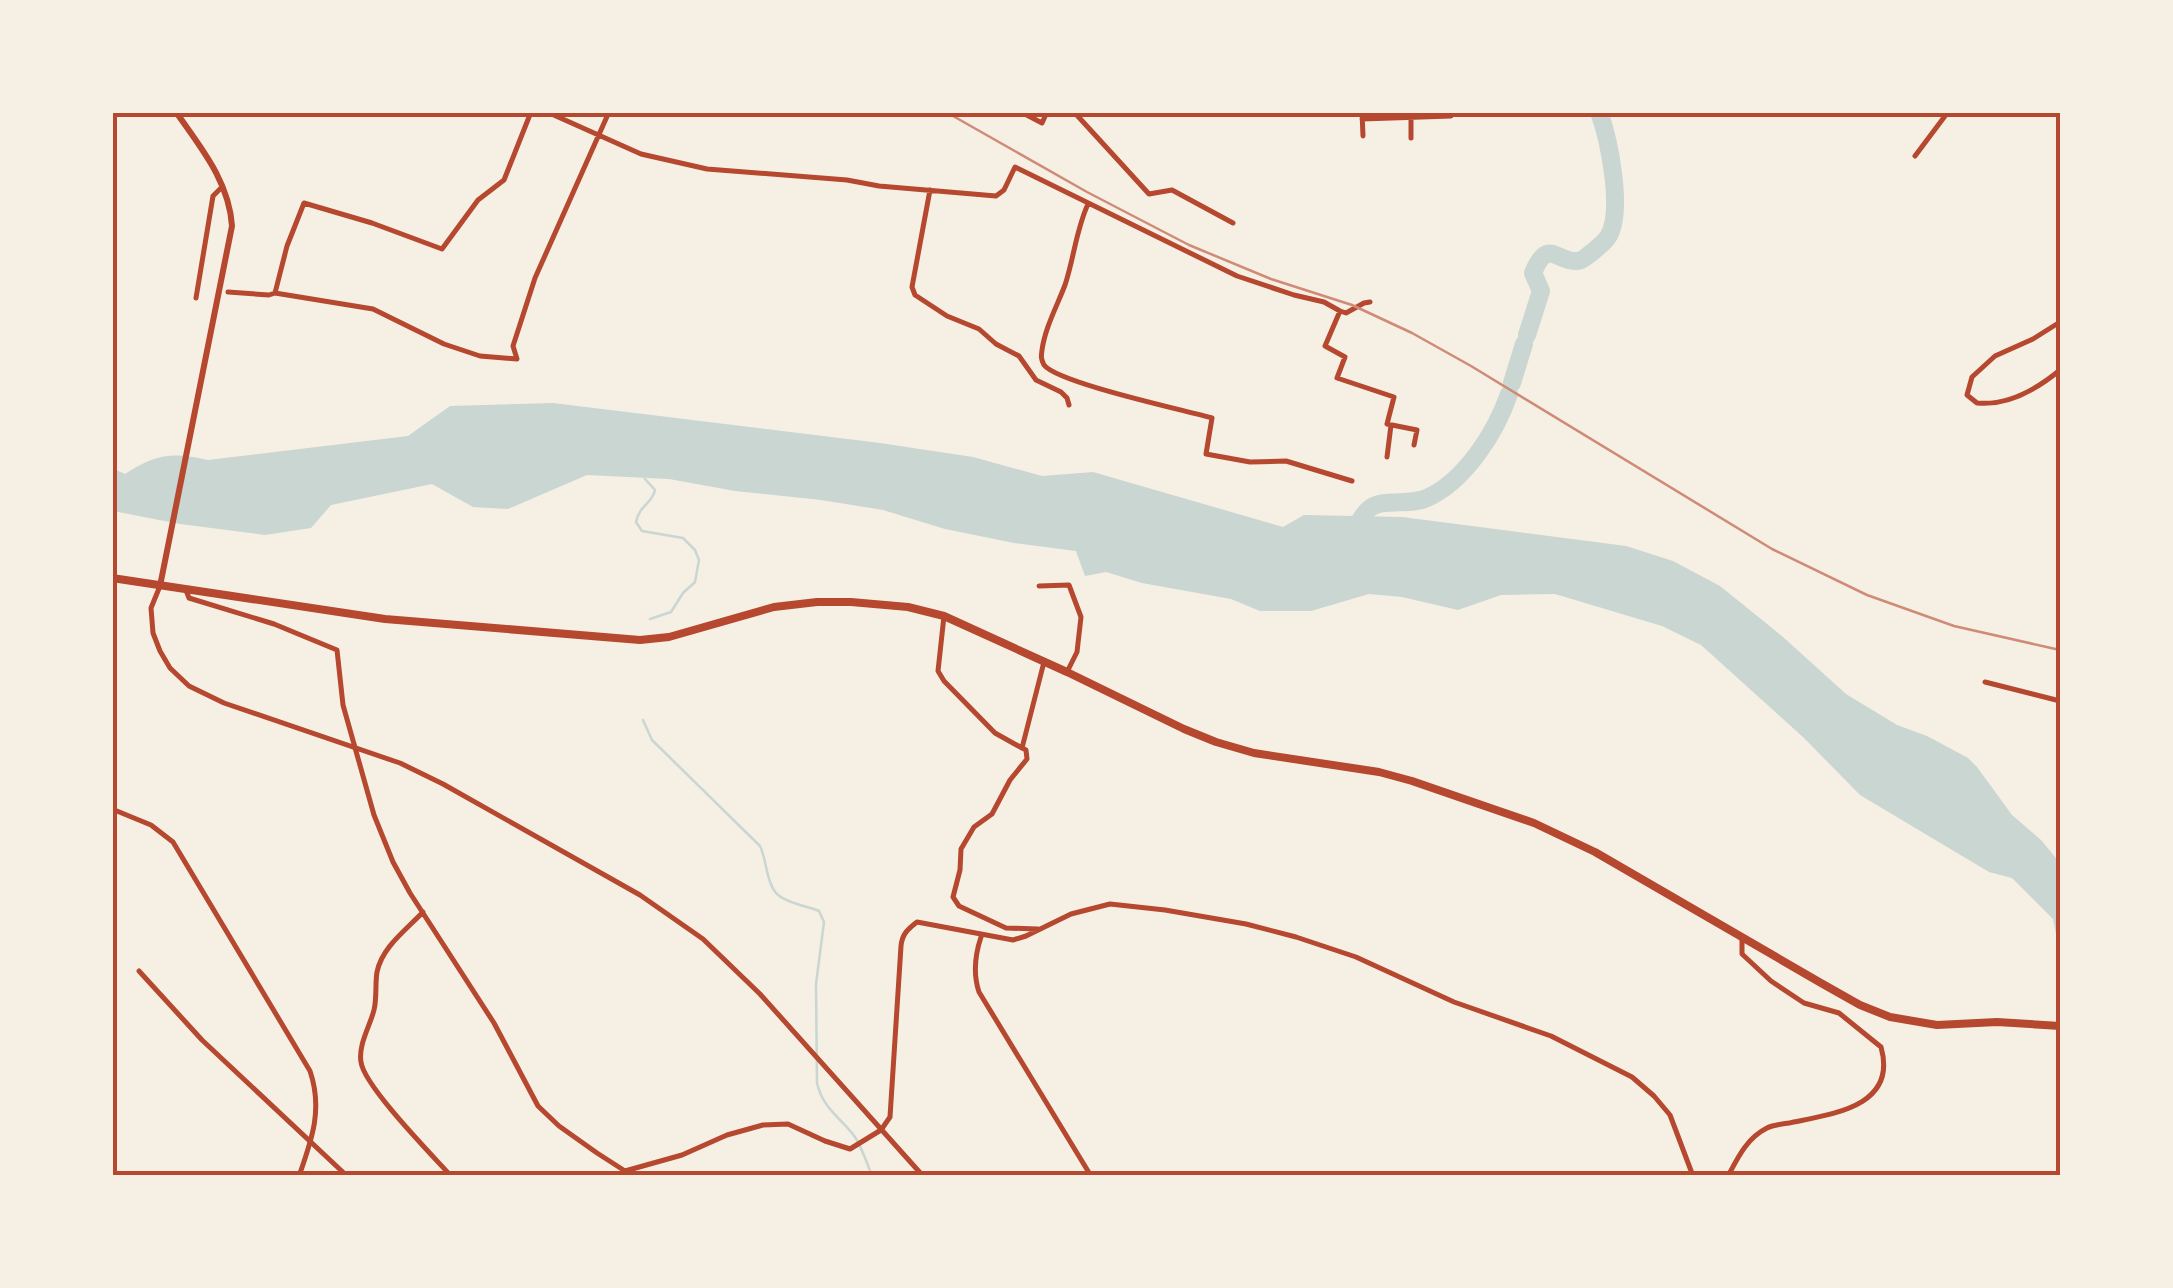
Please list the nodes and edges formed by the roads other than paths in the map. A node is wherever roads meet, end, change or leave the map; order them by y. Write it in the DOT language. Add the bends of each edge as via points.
graph roads {
  1 [pos="176,112"];
  2 [pos="530,112"];
  3 [pos="547,112"];
  4 [pos="609,112"];
  5 [pos="1020,112"];
  6 [pos="1047,112"];
  7 [pos="1074,112"];
  8 [pos="1948,112"];
  9 [pos="1412,115"];
  10 [pos="1362,116"];
  11 [pos="1451,116"];
  12 [pos="600,135"];
  13 [pos="1363,136"];
  14 [pos="1412,138"];
  15 [pos="1916,156"];
  16 [pos="224,185"];
  17 [pos="930,190"];
  18 [pos="1088,204"];
  19 [pos="1232,223"];
  20 [pos="198,286"];
  21 [pos="208,288"];
  22 [pos="228,292"];
  23 [pos="275,293"];
  24 [pos="196,298"];
  25 [pos="1370,302"];
  26 [pos="1340,312"];
  27 [pos="2060,322"];
  28 [pos="2060,370"];
  29 [pos="1069,406"];
  30 [pos="1391,425"];
  31 [pos="1414,445"];
  32 [pos="1386,457"];
  33 [pos="1352,481"];
  34 [pos="112,578"];
  35 [pos="160,586"];
  36 [pos="1039,586"];
  37 [pos="186,590"];
  38 [pos="944,616"];
  39 [pos="1044,661"];
  40 [pos="1067,672"];
  41 [pos="1986,682"];
  42 [pos="2060,701"];
  43 [pos="356,748"];
  44 [pos="1022,748"];
  45 [pos="112,809"];
  46 [pos="423,912"];
  47 [pos="1042,929"];
  48 [pos="982,936"];
  49 [pos="1742,937"];
  50 [pos="138,971"];
  51 [pos="2060,1026"];
  52 [pos="881,1130"];
  53 [pos="312,1140"];
  54 [pos="627,1173"];
  55 [pos="299,1176"];
  56 [pos="347,1176"];
  57 [pos="451,1176"];
  58 [pos="923,1176"];
  59 [pos="1092,1176"];
  60 [pos="1693,1176"];
  61 [pos="1728,1176"];
  1 -- 16 [label="main road"];
  2 -- 23 [label="street" via="504,180 478,200 442,249 304,203"];
  3 -- 12 [label="street"];
  4 -- 12 [label="street"];
  5 -- 6 [label="street" via="1042,122"];
  7 -- 19 [label="street" via="1150,194 1172,190"];
  8 -- 15 [label="street"];
  9 -- 10 [label="street"];
  9 -- 11 [label="street"];
  9 -- 14 [label="street"];
  10 -- 13 [label="street"];
  12 -- 17 [label="street" via="641,154 707,170"];
  12 -- 23 [label="street" via="536,278 513,346 517,359 444,344 374,309"];
  16 -- 20 [label="street" via="214,196"];
  16 -- 35 [label="main road" via="232,226"];
  17 -- 18 [label="street" via="996,196 1015,167"];
  17 -- 29 [label="street" via="915,295 1019,356"];
  18 -- 26 [label="street" via="1237,276"];
  18 -- 33 [label="street" via="1042,362 1072,380 1212,418 1206,454 1286,462"];
  20 -- 21 [label="street"];
  20 -- 24 [label="street"];
  22 -- 23 [label="street"];
  25 -- 26 [label="street"];
  26 -- 30 [label="street" via="1324,346 1345,357 1337,378 1394,397"];
  27 -- 28 [label="street" via="1995,356 1972,378 1968,394 1977,403 2004,402"];
  30 -- 31 [label="street" via="1417,430"];
  30 -- 32 [label="street"];
  34 -- 35 [label="main road"];
  35 -- 37 [label="main road"];
  35 -- 43 [label="street" via="151,608 153,633 170,668 189,686"];
  36 -- 40 [label="street" via="1069,585 1080,617"];
  37 -- 38 [label="main road" via="385,619 640,640 817,602 908,607"];
  37 -- 43 [label="street" via="189,598 337,650"];
  38 -- 39 [label="main road"];
  38 -- 44 [label="street" via="938,671 995,733"];
  39 -- 40 [label="main road"];
  39 -- 44 [label="street"];
  40 -- 49 [label="main road" via="1216,742 1379,772 1534,823"];
  41 -- 42 [label="street"];
  43 -- 46 [label="street" via="393,862"];
  43 -- 52 [label="street" via="443,784 640,895 703,939"];
  44 -- 47 [label="street" via="1026,759 961,849 953,897 1006,928"];
  45 -- 53 [label="street" via="151,825 183,855 310,1071 318,1106"];
  46 -- 54 [label="street" via="538,1106"];
  46 -- 57 [label="street" via="388,947 378,968 360,1061"];
  47 -- 48 [label="street" via="1013,940"];
  47 -- 60 [label="street" via="1110,904 1137,906 1262,928 1356,958 1551,1036 1632,1077 1670,1115"];
  48 -- 52 [label="street" via="917,922 902,936 890,1117"];
  48 -- 59 [label="street" via="979,992"];
  49 -- 51 [label="main road" via="1890,1016 1938,1025"];
  49 -- 61 [label="street" via="1742,954 1771,981 1804,1003 1839,1013 1881,1047 1885,1073 1857,1105 1768,1128 1748,1143"];
  50 -- 53 [label="street"];
  52 -- 54 [label="street" via="850,1149 788,1124 762,1125"];
  52 -- 58 [label="street"];
  53 -- 55 [label="street"];
  53 -- 56 [label="street"];
}
